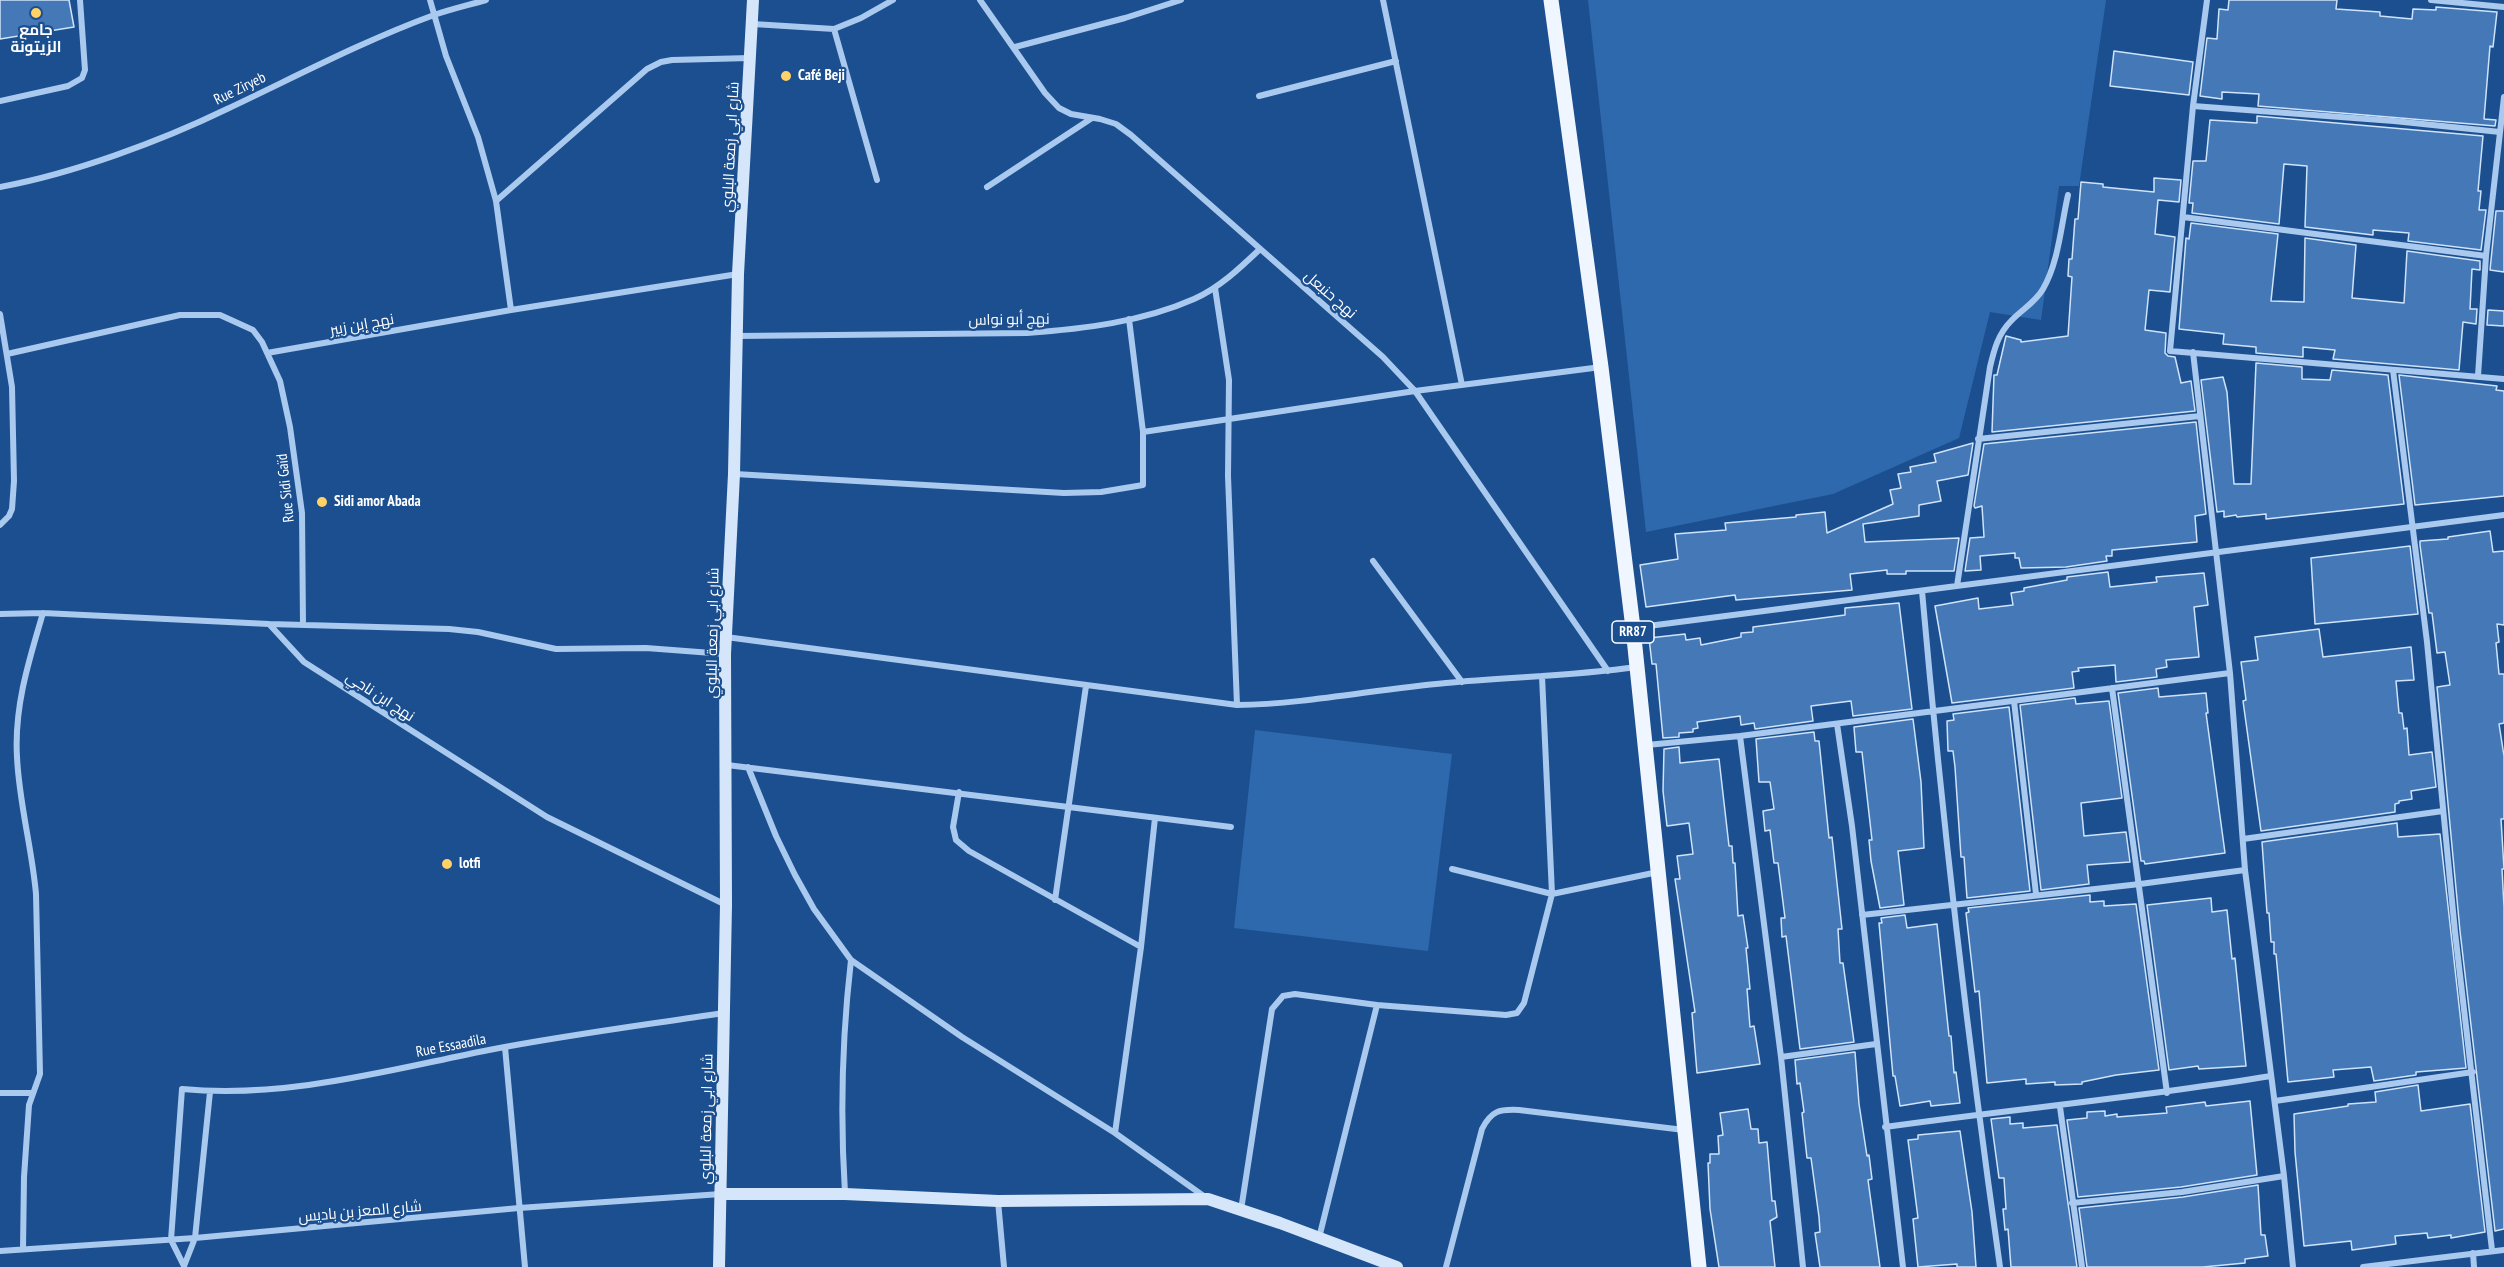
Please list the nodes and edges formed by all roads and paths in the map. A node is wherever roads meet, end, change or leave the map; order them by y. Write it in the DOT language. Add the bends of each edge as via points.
graph roads {
  1 [pos="80,0"];
  2 [pos="430,0"];
  3 [pos="486,0"];
  4 [pos="753,0"];
  5 [pos="893,0"];
  6 [pos="980,0"];
  7 [pos="1181,0"];
  8 [pos="1383,0"];
  9 [pos="1551,0"];
  10 [pos="2207,0"];
  11 [pos="2431,0"];
  12 [pos="2504,7"];
  13 [pos="435,14"];
  14 [pos="753,24"];
  15 [pos="834,29"];
  16 [pos="1015,47"];
  17 [pos="751,58"];
  18 [pos="1396,61"];
  19 [pos="1259,96"];
  20 [pos="2504,97"];
  21 [pos="0,101"];
  22 [pos="2193,106"];
  23 [pos="1092,118"];
  24 [pos="2500,132"];
  25 [pos="877,180"];
  26 [pos="987,187"];
  27 [pos="0,188"];
  28 [pos="2068,195"];
  29 [pos="496,201"];
  30 [pos="2183,217"];
  31 [pos="1260,249"];
  32 [pos="2486,256"];
  33 [pos="738,274"];
  34 [pos="1215,288"];
  35 [pos="511,310"];
  36 [pos="0,314"];
  37 [pos="1129,319"];
  38 [pos="736,336"];
  39 [pos="2193,352"];
  40 [pos="267,353"];
  41 [pos="7,354"];
  42 [pos="1601,367"];
  43 [pos="2393,370"];
  44 [pos="2478,376"];
  45 [pos="2504,379"];
  46 [pos="1462,385"];
  47 [pos="1415,391"];
  48 [pos="2200,416"];
  49 [pos="1227,418"];
  50 [pos="1143,432"];
  51 [pos="1978,439"];
  52 [pos="734,474"];
  53 [pos="2504,515"];
  54 [pos="0,525"];
  55 [pos="2412,527"];
  56 [pos="2217,552"];
  57 [pos="1373,561"];
  58 [pos="1957,586"];
  59 [pos="1922,591"];
  60 [pos="43,613"];
  61 [pos="0,614"];
  62 [pos="269,624"];
  63 [pos="303,625"];
  64 [pos="1633,628"];
  65 [pos="726,637"];
  66 [pos="725,654"];
  67 [pos="1637,667"];
  68 [pos="1608,671"];
  69 [pos="2230,673"];
  70 [pos="1542,676"];
  71 [pos="1462,682"];
  72 [pos="1086,686"];
  73 [pos="2112,688"];
  74 [pos="2014,701"];
  75 [pos="1237,705"];
  76 [pos="1933,710"];
  77 [pos="1837,724"];
  78 [pos="1740,736"];
  79 [pos="1646,745"];
  80 [pos="727,765"];
  81 [pos="748,767"];
  82 [pos="959,792"];
  83 [pos="1067,807"];
  84 [pos="2443,811"];
  85 [pos="1155,818"];
  86 [pos="1231,827"];
  87 [pos="2243,839"];
  88 [pos="1452,869"];
  89 [pos="2245,870"];
  90 [pos="1658,872"];
  91 [pos="2140,884"];
  92 [pos="1552,894"];
  93 [pos="2036,894"];
  94 [pos="1055,900"];
  95 [pos="1955,904"];
  96 [pos="726,905"];
  97 [pos="1862,915"];
  98 [pos="1141,947"];
  99 [pos="851,960"];
  100 [pos="1377,1005"];
  101 [pos="723,1013"];
  102 [pos="1876,1044"];
  103 [pos="505,1047"];
  104 [pos="1781,1057"];
  105 [pos="2473,1072"];
  106 [pos="2271,1076"];
  107 [pos="33,1092"];
  108 [pos="210,1092"];
  109 [pos="2167,1093"];
  110 [pos="0,1094"];
  111 [pos="2275,1101"];
  112 [pos="2060,1107"];
  113 [pos="1978,1114"];
  114 [pos="1885,1127"];
  115 [pos="1685,1130"];
  116 [pos="1114,1133"];
  117 [pos="2284,1176"];
  118 [pos="722,1194"];
  119 [pos="845,1194"];
  120 [pos="1208,1199"];
  121 [pos="998,1201"];
  122 [pos="2072,1203"];
  123 [pos="519,1208"];
  124 [pos="1241,1209"];
  125 [pos="195,1238"];
  126 [pos="1319,1238"];
  127 [pos="171,1240"];
  128 [pos="23,1249"];
  129 [pos="2492,1250"];
  130 [pos="2504,1250"];
  131 [pos="0,1251"];
  132 [pos="2473,1253"];
  133 [pos="184,1266"];
  134 [pos="525,1267"];
  135 [pos="719,1267"];
  136 [pos="1004,1267"];
  137 [pos="1396,1267"];
  138 [pos="1446,1267"];
  139 [pos="1699,1267"];
  140 [pos="1803,1267"];
  141 [pos="1903,1267"];
  142 [pos="2000,1267"];
  143 [pos="2082,1267"];
  144 [pos="2293,1267"];
  145 [pos="2363,1267"];
  146 [pos="2474,1267"];
  1 -- 21 [label="street" via="85,70 82,78 68,86"];
  2 -- 13 [label="street"];
  3 -- 13 [label="street, Rue Ziryeb"];
  4 -- 14 [label="main road, شارع ابي زمعة البلوي"];
  5 -- 15 [label="street"];
  6 -- 16 [label="street, نهج حنبعل"];
  7 -- 16 [label="street"];
  8 -- 18 [label="street"];
  9 -- 42 [label="main road, RR87"];
  10 -- 22 [label="street"];
  11 -- 12 [label="street"];
  13 -- 27 [label="street, Rue Ziryeb" via="198,122 75,167"];
  13 -- 29 [label="street"];
  14 -- 15 [label="street"];
  14 -- 17 [label="main road, شارع ابي زمعة البلوي"];
  15 -- 25 [label="street"];
  16 -- 23 [label="street, نهج حنبعل" via="1059,108"];
  17 -- 29 [label="street" via="672,60 647,69"];
  17 -- 33 [label="main road, شارع ابي زمعة البلوي"];
  18 -- 19 [label="street"];
  18 -- 46 [label="street"];
  20 -- 24 [label="street"];
  22 -- 24 [label="street"];
  22 -- 30 [label="street"];
  23 -- 26 [label="street"];
  23 -- 31 [label="street, نهج حنبعل" via="1116,124 1131,135"];
  24 -- 32 [label="street"];
  28 -- 51 [label="street" via="2055,258 2044,287 1996,343"];
  29 -- 35 [label="street"];
  30 -- 32 [label="street"];
  30 -- 39 [label="street" via="2170,351"];
  31 -- 34 [label="street, نهج أبو نواس"];
  31 -- 47 [label="street, نهج حنبعل" via="1383,357"];
  32 -- 44 [label="street"];
  33 -- 35 [label="street, نهج إبن زبير"];
  33 -- 38 [label="main road, شارع ابي زمعة البلوي"];
  34 -- 37 [label="street, نهج أبو نواس" via="1194,299"];
  34 -- 49 [label="street" via="1229,380"];
  35 -- 40 [label="street, نهج إبن زبير"];
  36 -- 41 [label="street"];
  37 -- 38 [label="street, نهج أبو نواس" via="1072,330 1027,333"];
  37 -- 50 [label="street"];
  38 -- 52 [label="main road, شارع ابي زمعة البلوي"];
  39 -- 43 [label="street"];
  39 -- 48 [label="street"];
  40 -- 41 [label="street" via="253,330 220,315 180,315"];
  40 -- 63 [label="street, Rue Sidi Gaïd" via="280,381 298,478"];
  41 -- 54 [label="street" via="12,387 14,498 9,516"];
  42 -- 46 [label="street"];
  42 -- 64 [label="main road, RR87"];
  43 -- 44 [label="street"];
  43 -- 55 [label="street"];
  44 -- 45 [label="street"];
  46 -- 47 [label="street"];
  47 -- 49 [label="street"];
  47 -- 68 [label="street, نهج حنبعل"];
  48 -- 51 [label="street"];
  48 -- 56 [label="street"];
  49 -- 50 [label="street"];
  49 -- 75 [label="street"];
  50 -- 52 [label="street" via="1143,485 1109,491 1018,490"];
  51 -- 58 [label="street"];
  52 -- 65 [label="main road, شارع ابي زمعة البلوي"];
  53 -- 55 [label="street"];
  55 -- 56 [label="street"];
  55 -- 84 [label="street"];
  56 -- 58 [label="street"];
  56 -- 69 [label="street"];
  57 -- 71 [label="street"];
  58 -- 59 [label="street"];
  59 -- 64 [label="street"];
  59 -- 76 [label="street"];
  60 -- 61 [label="street"];
  60 -- 62 [label="street"];
  60 -- 107 [label="street" via="24,680 17,729 20,796 33,864 37,920 40,1074"];
  62 -- 63 [label="street"];
  62 -- 96 [label="street, نهج ابن ناجي" via="304,662 537,810"];
  63 -- 66 [label="street" via="448,629 556,649 646,648"];
  64 -- 67 [label="main road, RR87"];
  65 -- 66 [label="main road, شارع ابي زمعة البلوي"];
  65 -- 72 [label="street"];
  66 -- 80 [label="main road, شارع ابي زمعة البلوي"];
  67 -- 68 [label="street"];
  67 -- 79 [label="main road, RR87"];
  68 -- 70 [label="street"];
  69 -- 73 [label="street"];
  69 -- 87 [label="street"];
  70 -- 71 [label="street"];
  70 -- 92 [label="street"];
  71 -- 75 [label="street" via="1284,704"];
  72 -- 75 [label="street"];
  72 -- 83 [label="street"];
  73 -- 74 [label="street"];
  73 -- 91 [label="street"];
  74 -- 76 [label="street"];
  74 -- 93 [label="street"];
  76 -- 77 [label="street"];
  76 -- 95 [label="street"];
  77 -- 78 [label="street"];
  77 -- 97 [label="street"];
  78 -- 79 [label="street"];
  78 -- 104 [label="street"];
  79 -- 90 [label="main road, RR87"];
  80 -- 81 [label="street"];
  80 -- 96 [label="main road, شارع ابي زمعة البلوي"];
  81 -- 82 [label="street"];
  81 -- 99 [label="street" via="795,875"];
  82 -- 83 [label="street"];
  82 -- 94 [label="street" via="953,827 956,840"];
  83 -- 85 [label="street"];
  83 -- 94 [label="street"];
  84 -- 87 [label="street"];
  84 -- 105 [label="street"];
  85 -- 86 [label="street"];
  85 -- 98 [label="street"];
  87 -- 89 [label="street"];
  88 -- 92 [label="street"];
  89 -- 91 [label="street"];
  89 -- 106 [label="street"];
  90 -- 92 [label="street"];
  90 -- 115 [label="main road, RR87"];
  91 -- 93 [label="street"];
  91 -- 109 [label="street"];
  92 -- 100 [label="street" via="1526,997 1517,1013"];
  93 -- 95 [label="street"];
  94 -- 98 [label="street"];
  95 -- 97 [label="street"];
  95 -- 113 [label="street"];
  96 -- 101 [label="main road, شارع ابي زمعة البلوي"];
  97 -- 102 [label="street"];
  98 -- 116 [label="street"];
  99 -- 116 [label="street" via="962,1037"];
  99 -- 119 [label="street" via="842,1074"];
  100 -- 124 [label="street" via="1295,994 1283,996 1275,1003"];
  100 -- 126 [label="street"];
  101 -- 103 [label="street, Rue Essaadila"];
  101 -- 118 [label="main road, شارع ابي زمعة البلوي"];
  102 -- 104 [label="street"];
  102 -- 114 [label="street"];
  103 -- 108 [label="street, Rue Essaadila" via="282,1090"];
  103 -- 123 [label="street"];
  104 -- 140 [label="street"];
  105 -- 111 [label="street"];
  105 -- 129 [label="street"];
  106 -- 109 [label="street"];
  106 -- 111 [label="street"];
  107 -- 110 [label="street"];
  107 -- 128 [label="street" via="26,1146"];
  108 -- 125 [label="street"];
  108 -- 127 [label="street, Rue Essaadila" via="182,1089"];
  109 -- 112 [label="street"];
  111 -- 117 [label="street"];
  112 -- 113 [label="street"];
  112 -- 122 [label="street"];
  113 -- 114 [label="street"];
  113 -- 142 [label="street"];
  114 -- 141 [label="street"];
  115 -- 138 [label="street" via="1497,1110 1482,1129"];
  115 -- 139 [label="main road, RR87"];
  116 -- 120 [label="street"];
  117 -- 122 [label="street" via="2192,1191"];
  117 -- 144 [label="street"];
  118 -- 119 [label="main road"];
  118 -- 123 [label="street, شارع المعز بن باديس"];
  118 -- 135 [label="main road, شارع ابي زمعة البلوي"];
  119 -- 121 [label="main road"];
  120 -- 121 [label="main road"];
  120 -- 124 [label="main road"];
  121 -- 136 [label="street"];
  122 -- 143 [label="street"];
  123 -- 125 [label="street, شارع المعز بن باديس"];
  123 -- 134 [label="street"];
  124 -- 126 [label="main road"];
  125 -- 127 [label="street, شارع المعز بن باديس"];
  125 -- 133 [label="street"];
  126 -- 137 [label="main road"];
  127 -- 128 [label="street, شارع المعز بن باديس"];
  127 -- 133 [label="street"];
  128 -- 131 [label="street, شارع المعز بن باديس"];
  129 -- 130 [label="street"];
  129 -- 132 [label="street"];
  132 -- 145 [label="street"];
  132 -- 146 [label="street"];
}
